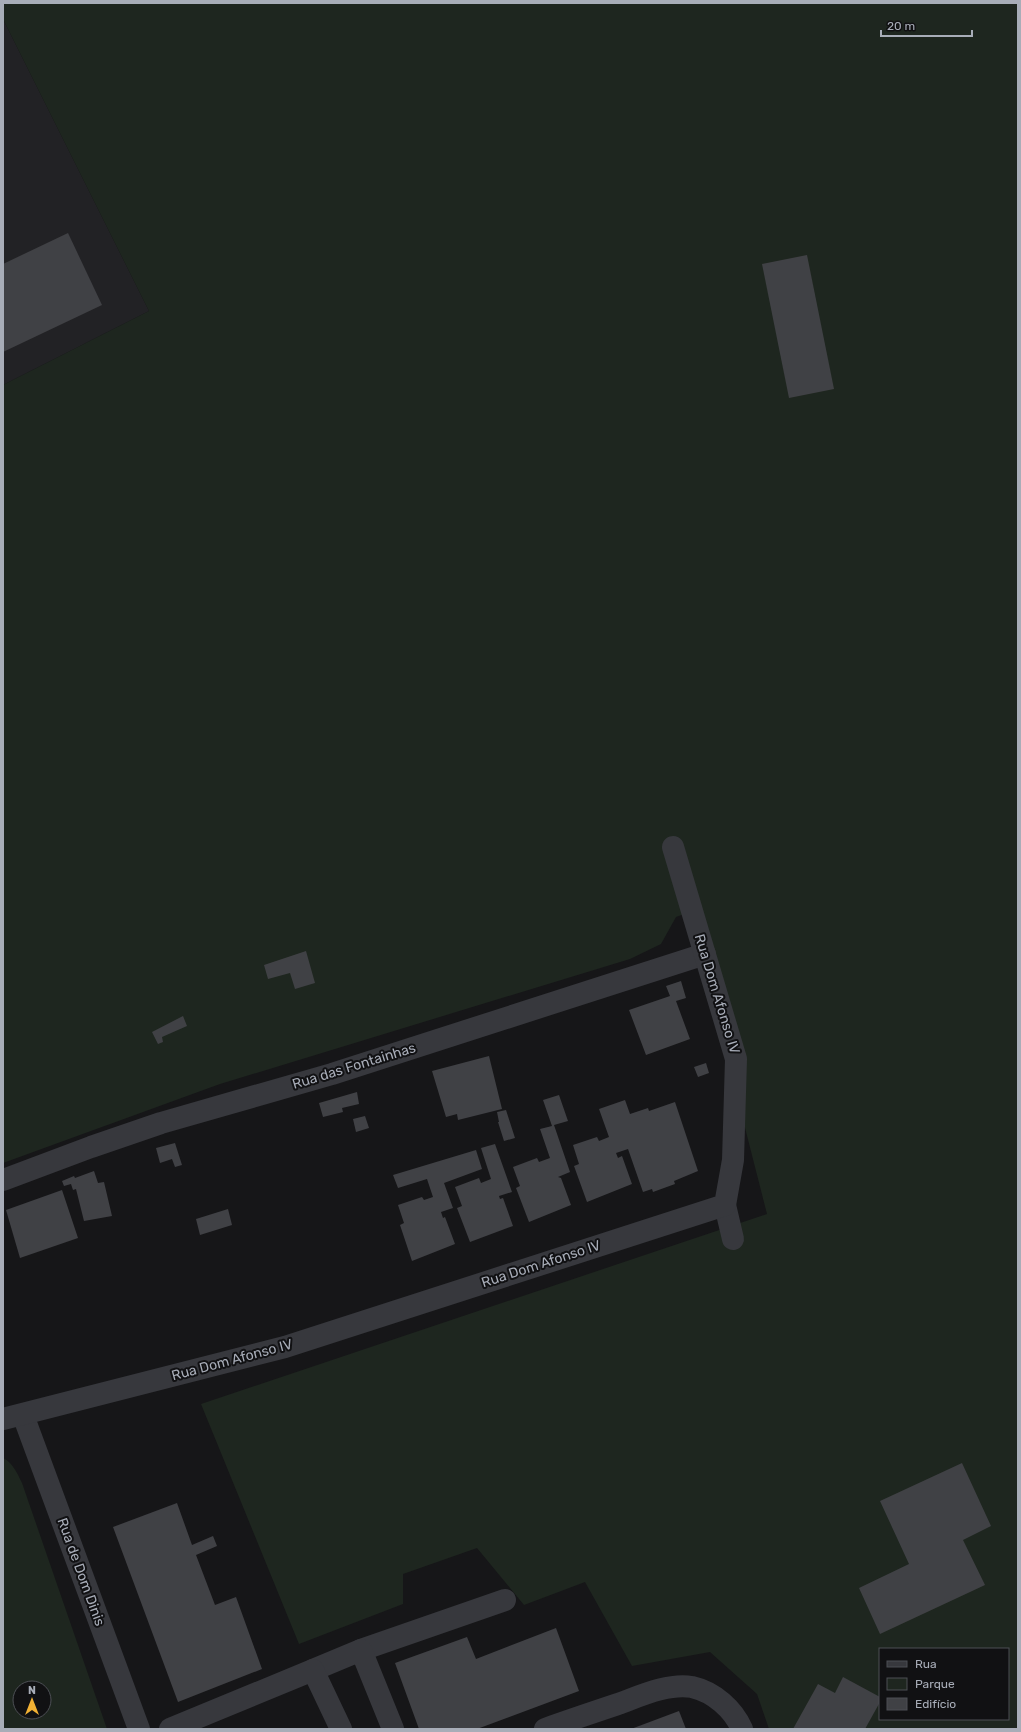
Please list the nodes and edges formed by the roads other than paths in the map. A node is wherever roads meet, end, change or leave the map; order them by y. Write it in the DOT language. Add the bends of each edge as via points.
graph roads {
  1 [pos="673,848"];
  2 [pos="705,954"];
  3 [pos="3,1180"];
  4 [pos="724,1205"];
  5 [pos="733,1239"];
  6 [pos="13,1417"];
  7 [pos="505,1600"];
  8 [pos="361,1650"];
  9 [pos="313,1670"];
  10 [pos="139,1729"];
  11 [pos="170,1729"];
  12 [pos="341,1729"];
  13 [pos="393,1729"];
  14 [pos="545,1729"];
  15 [pos="742,1729"];
  1 -- 2 [label="street, Rua Dom Afonso IV"];
  2 -- 3 [label="street, Rua das Fontainhas" via="332,1074 161,1123"];
  2 -- 4 [label="street, Rua Dom Afonso IV" via="736,1059 733,1160"];
  4 -- 5 [label="street"];
  4 -- 6 [label="street, Rua Dom Afonso IV" via="285,1347"];
  6 -- 10 [label="street, Rua de Dom Dinis"];
  7 -- 8 [label="street"];
  8 -- 9 [label="street"];
  8 -- 13 [label="street"];
  9 -- 11 [label="street"];
  9 -- 12 [label="street"];
  14 -- 15 [label="street" via="652,1692 692,1687 719,1700 729,1709"];
}
